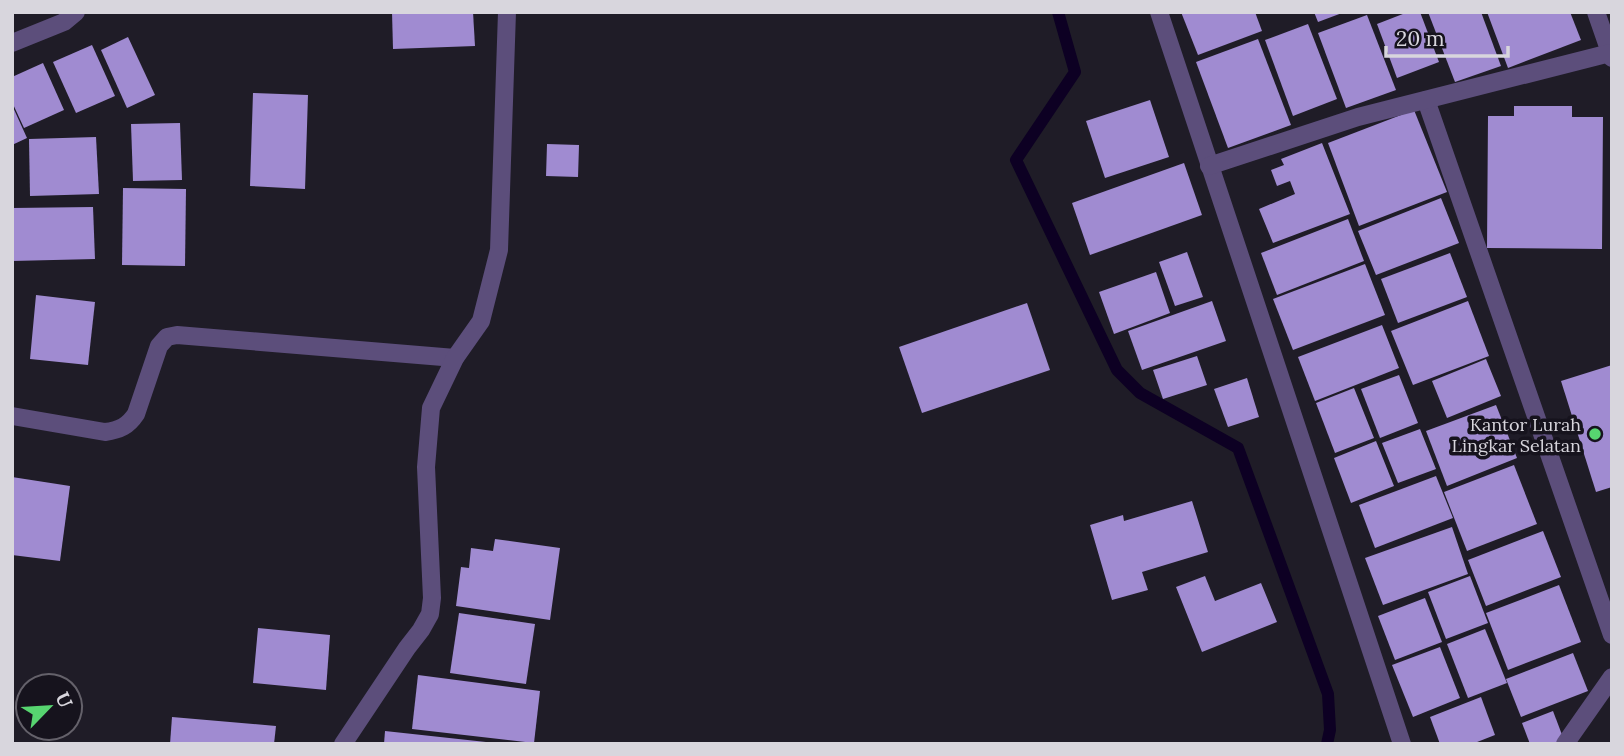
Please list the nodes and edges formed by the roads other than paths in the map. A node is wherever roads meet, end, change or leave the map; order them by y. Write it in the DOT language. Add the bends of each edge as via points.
graph roads {
  1 [pos="76,12"];
  2 [pos="507,12"];
  3 [pos="1158,12"];
  4 [pos="1596,12"];
  5 [pos="12,43"];
  6 [pos="1611,55"];
  7 [pos="1426,100"];
  8 [pos="1209,166"];
  9 [pos="455,358"];
  10 [pos="12,416"];
  11 [pos="1612,635"];
  12 [pos="1612,677"];
  13 [pos="343,744"];
  14 [pos="1402,744"];
  15 [pos="1565,744"];
  1 -- 5 [label="street" via="64,22"];
  2 -- 9 [label="street" via="499,250 481,321"];
  3 -- 8 [label="street"];
  4 -- 6 [label="street"];
  6 -- 7 [label="street"];
  7 -- 8 [label="street" via="1358,117"];
  7 -- 11 [label="street"];
  8 -- 14 [label="street"];
  9 -- 10 [label="street" via="177,335 167,337 159,346 136,414 118,430 105,432"];
  9 -- 13 [label="street" via="431,408 426,467 430,614"];
  12 -- 15 [label="street"];
}
